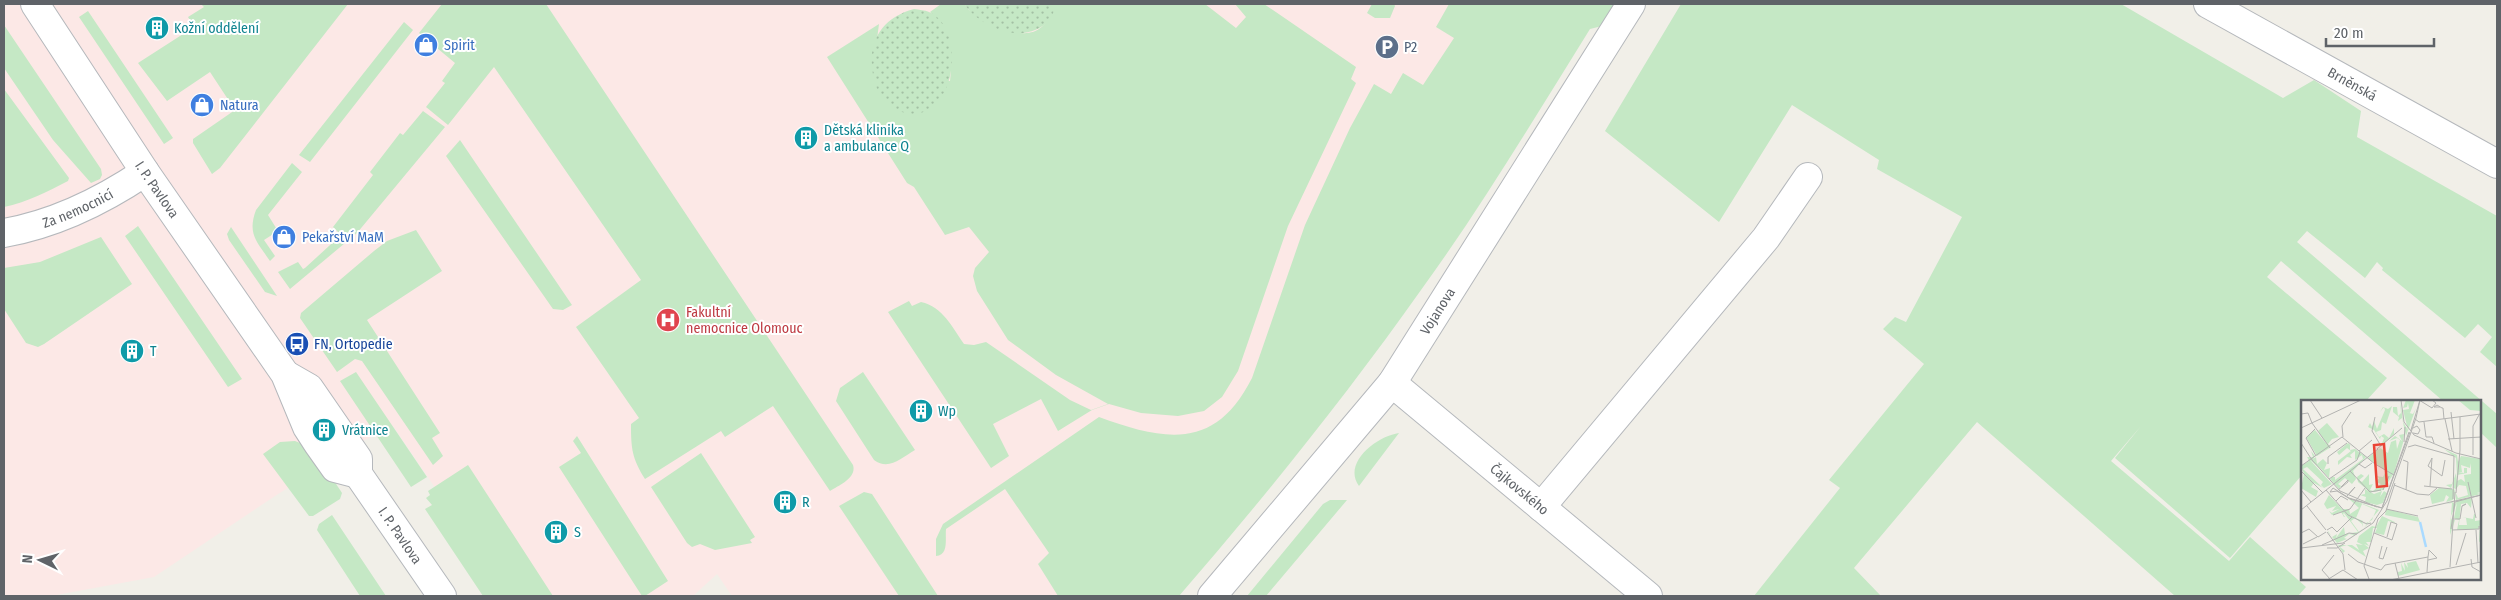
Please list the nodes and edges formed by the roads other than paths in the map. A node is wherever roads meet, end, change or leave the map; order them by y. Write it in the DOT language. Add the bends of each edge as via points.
graph roads {
  1 [pos="35,4"];
  2 [pos="1631,4"];
  3 [pos="2208,4"];
  4 [pos="2497,164"];
  5 [pos="145,172"];
  6 [pos="1808,177"];
  7 [pos="4,232"];
  8 [pos="1392,383"];
  9 [pos="1541,507"];
  10 [pos="442,596"];
  11 [pos="1212,596"];
  12 [pos="1648,596"];
  1 -- 5 [label="street, I. P. Pavlova"];
  2 -- 8 [label="street, Vojanova"];
  3 -- 4 [label="street, Brněnská"];
  5 -- 7 [label="street, Za nemocnicí" via="77,211"];
  5 -- 10 [label="street, I. P. Pavlova" via="285,374 307,427 318,444 335,468 358,474"];
  6 -- 9 [label="street" via="1766,238"];
  8 -- 9 [label="street, Čajkovského"];
  8 -- 11 [label="street, Vojanova"];
  9 -- 12 [label="street, Čajkovského"];
}
